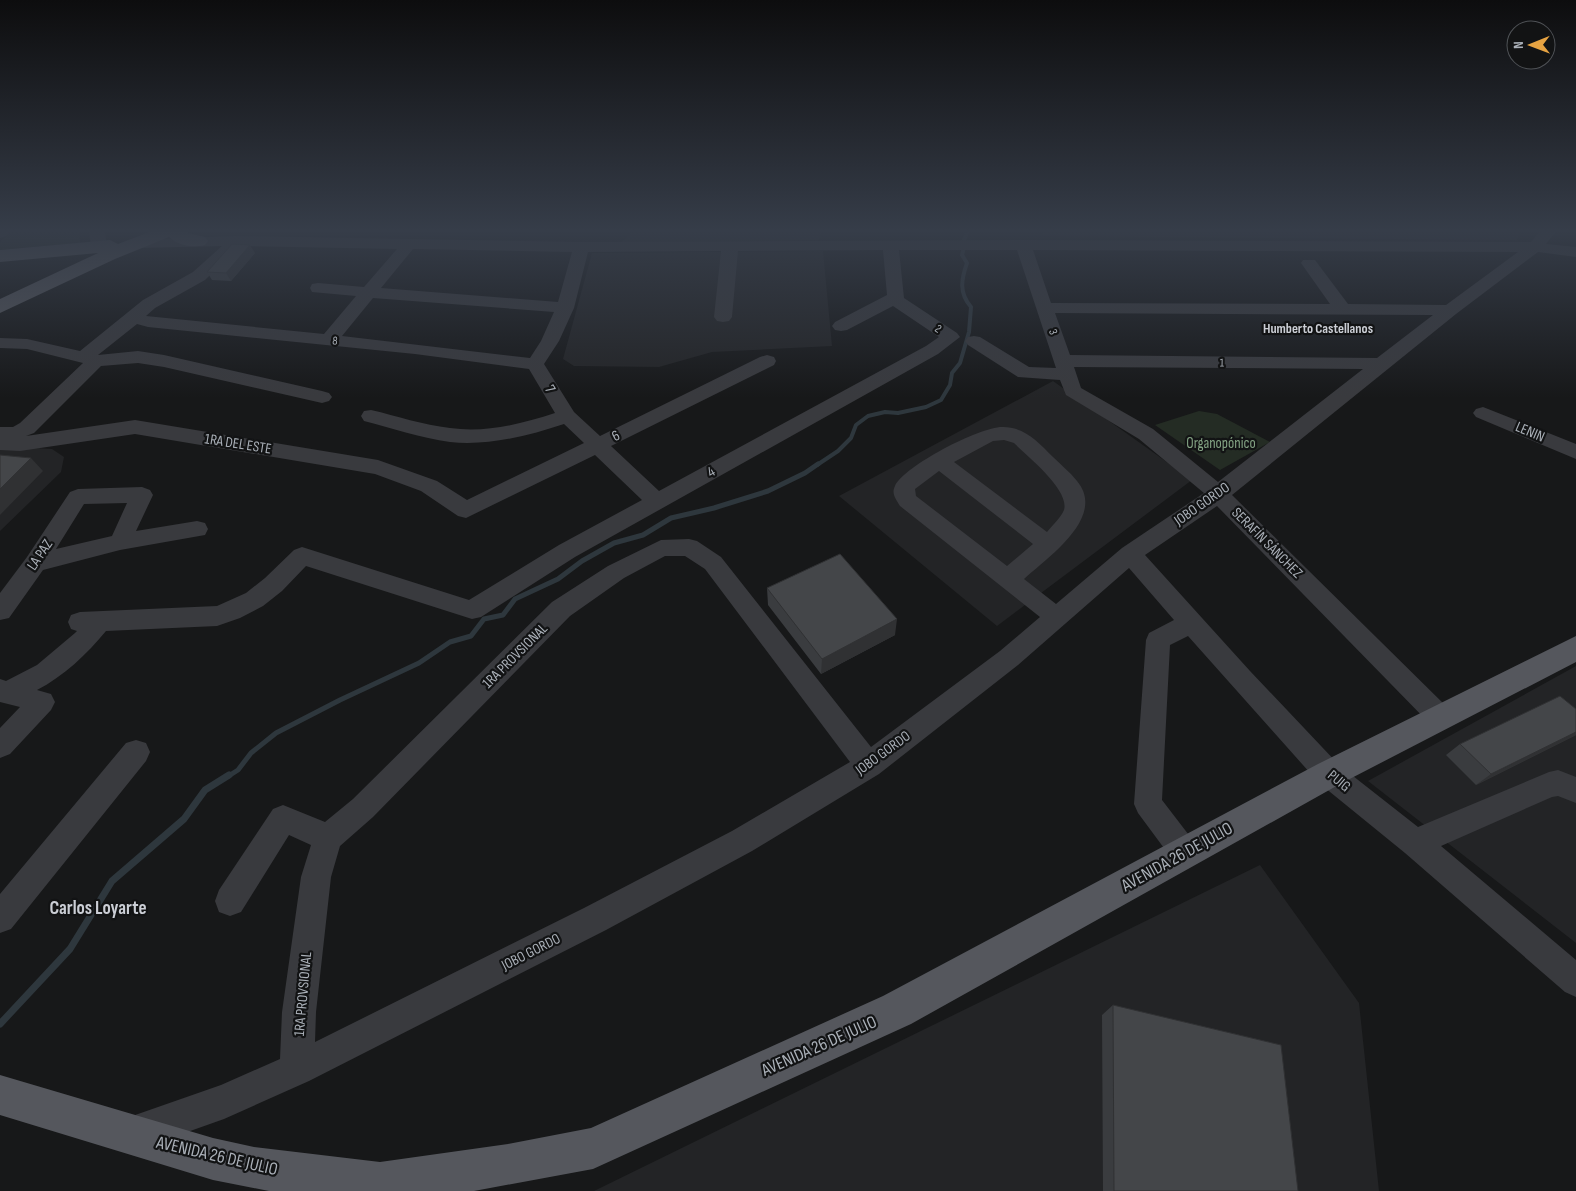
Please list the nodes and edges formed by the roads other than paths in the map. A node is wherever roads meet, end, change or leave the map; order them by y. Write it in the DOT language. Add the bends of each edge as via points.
graph roads {
  1 [pos="41,287"];
  2 [pos="179,287"];
  3 [pos="374,287"];
  4 [pos="570,287"];
  5 [pos="726,287"];
  6 [pos="895,287"];
  7 [pos="1037,287"];
  8 [pos="1326,287"];
  9 [pos="1480,287"];
  10 [pos="318,288"];
  11 [pos="369,293"];
  12 [pos="896,297"];
  13 [pos="0,307"];
  14 [pos="565,308"];
  15 [pos="1045,308"];
  16 [pos="1342,310"];
  17 [pos="1450,310"];
  18 [pos="723,317"];
  19 [pos="134,318"];
  20 [pos="841,326"];
  21 [pos="951,337"];
  22 [pos="329,340"];
  23 [pos="974,341"];
  24 [pos="4,347"];
  25 [pos="89,359"];
  26 [pos="767,361"];
  27 [pos="535,364"];
  28 [pos="1381,364"];
  29 [pos="1067,375"];
  30 [pos="322,397"];
  31 [pos="1484,413"];
  32 [pos="371,416"];
  33 [pos="567,416"];
  34 [pos="0,434"];
  35 [pos="0,443"];
  36 [pos="597,446"];
  37 [pos="1576,452"];
  38 [pos="942,462"];
  39 [pos="1218,494"];
  40 [pos="656,501"];
  41 [pos="466,510"];
  42 [pos="197,529"];
  43 [pos="120,542"];
  44 [pos="1048,544"];
  45 [pos="1130,554"];
  46 [pos="35,563"];
  47 [pos="1008,579"];
  48 [pos="0,611"];
  49 [pos="1056,617"];
  50 [pos="1191,623"];
  51 [pos="1576,648"];
  52 [pos="3,692"];
  53 [pos="1441,718"];
  54 [pos="0,746"];
  55 [pos="136,752"];
  56 [pos="869,765"];
  57 [pos="1329,774"];
  58 [pos="1576,790"];
  59 [pos="328,838"];
  60 [pos="1415,843"];
  61 [pos="1185,853"];
  62 [pos="230,902"];
  63 [pos="0,918"];
  64 [pos="1576,981"];
  65 [pos="297,1069"];
  66 [pos="0,1094"];
  67 [pos="129,1134"];
  1 -- 13 [label="main road"];
  2 -- 19 [label="street"];
  3 -- 11 [label="street"];
  4 -- 14 [label="street"];
  5 -- 18 [label="street"];
  6 -- 12 [label="street"];
  7 -- 15 [label="street, 3"];
  8 -- 16 [label="street"];
  9 -- 17 [label="street, JOBO GORDO"];
  10 -- 11 [label="street"];
  11 -- 14 [label="street"];
  11 -- 22 [label="street"];
  12 -- 20 [label="street"];
  12 -- 21 [label="street, 2"];
  14 -- 27 [label="street"];
  15 -- 16 [label="street"];
  15 -- 29 [label="street, 3"];
  16 -- 17 [label="street"];
  17 -- 28 [label="street, JOBO GORDO"];
  19 -- 22 [label="street, 8"];
  19 -- 25 [label="street"];
  21 -- 40 [label="street, 4"];
  22 -- 27 [label="street, 8"];
  23 -- 29 [label="street, 1" via="1025,373"];
  24 -- 25 [label="street" via="27,344"];
  25 -- 30 [label="street" via="138,357 164,361"];
  25 -- 34 [label="street" via="27,428"];
  26 -- 36 [label="street, 6"];
  27 -- 33 [label="street, 7"];
  28 -- 29 [label="street, 1"];
  28 -- 39 [label="street, JOBO GORDO"];
  29 -- 39 [label="street, SERAFÍN SÁNCHEZ" via="1146,434"];
  31 -- 37 [label="street, LENIN"];
  32 -- 33 [label="street" via="450,435 474,436 534,427"];
  33 -- 36 [label="street, 7"];
  35 -- 41 [label="street, 1RA DEL ESTE" via="20,444 135,427 378,467 429,486"];
  36 -- 40 [label="street, 7"];
  36 -- 41 [label="street, 6"];
  38 -- 44 [label="street"];
  38 -- 44 [label="street" via="992,434 1021,438 1060,474 1075,496 1074,514"];
  38 -- 47 [label="street" via="911,480 904,494 908,501"];
  39 -- 45 [label="street, JOBO GORDO"];
  39 -- 53 [label="street, SERAFÍN SÁNCHEZ"];
  40 -- 52 [label="street, 4" via="567,550 472,610 302,556 260,598 237,610 217,616 89,622 84,640 46,673"];
  42 -- 43 [label="street"];
  43 -- 46 [label="street"];
  43 -- 46 [label="street, LA PAZ" via="142,495 78,496"];
  44 -- 47 [label="street"];
  45 -- 49 [label="street, JOBO GORDO"];
  45 -- 50 [label="street, PUIG"];
  46 -- 48 [label="street, LA PAZ"];
  47 -- 49 [label="street"];
  49 -- 56 [label="street, JOBO GORDO" via="1009,658"];
  50 -- 57 [label="street, PUIG"];
  50 -- 61 [label="street" via="1158,640 1148,804"];
  51 -- 53 [label="main road, AVENIDA 26 DE JULIO"];
  52 -- 54 [label="street" via="42,702"];
  53 -- 57 [label="main road, AVENIDA 26 DE JULIO"];
  55 -- 63 [label="street"];
  56 -- 59 [label="street, 1RA PROVSIONAL" via="712,563 690,546 662,548 616,572 559,611 363,808"];
  56 -- 65 [label="street, JOBO GORDO" via="742,841"];
  57 -- 60 [label="street, PUIG"];
  57 -- 61 [label="main road, AVENIDA 26 DE JULIO"];
  58 -- 60 [label="street" via="1558,783 1549,785"];
  59 -- 62 [label="street" via="283,818"];
  59 -- 65 [label="street, 1RA PROVSIONAL" via="316,877 299,1012"];
  60 -- 64 [label="street, PUIG"];
  61 -- 67 [label="main road, AVENIDA 26 DE JULIO" via="897,1010 593,1148 508,1165 380,1183 254,1168"];
  65 -- 67 [label="street, JOBO GORDO" via="224,1101"];
  66 -- 67 [label="main road, AVENIDA 26 DE JULIO"];
}
